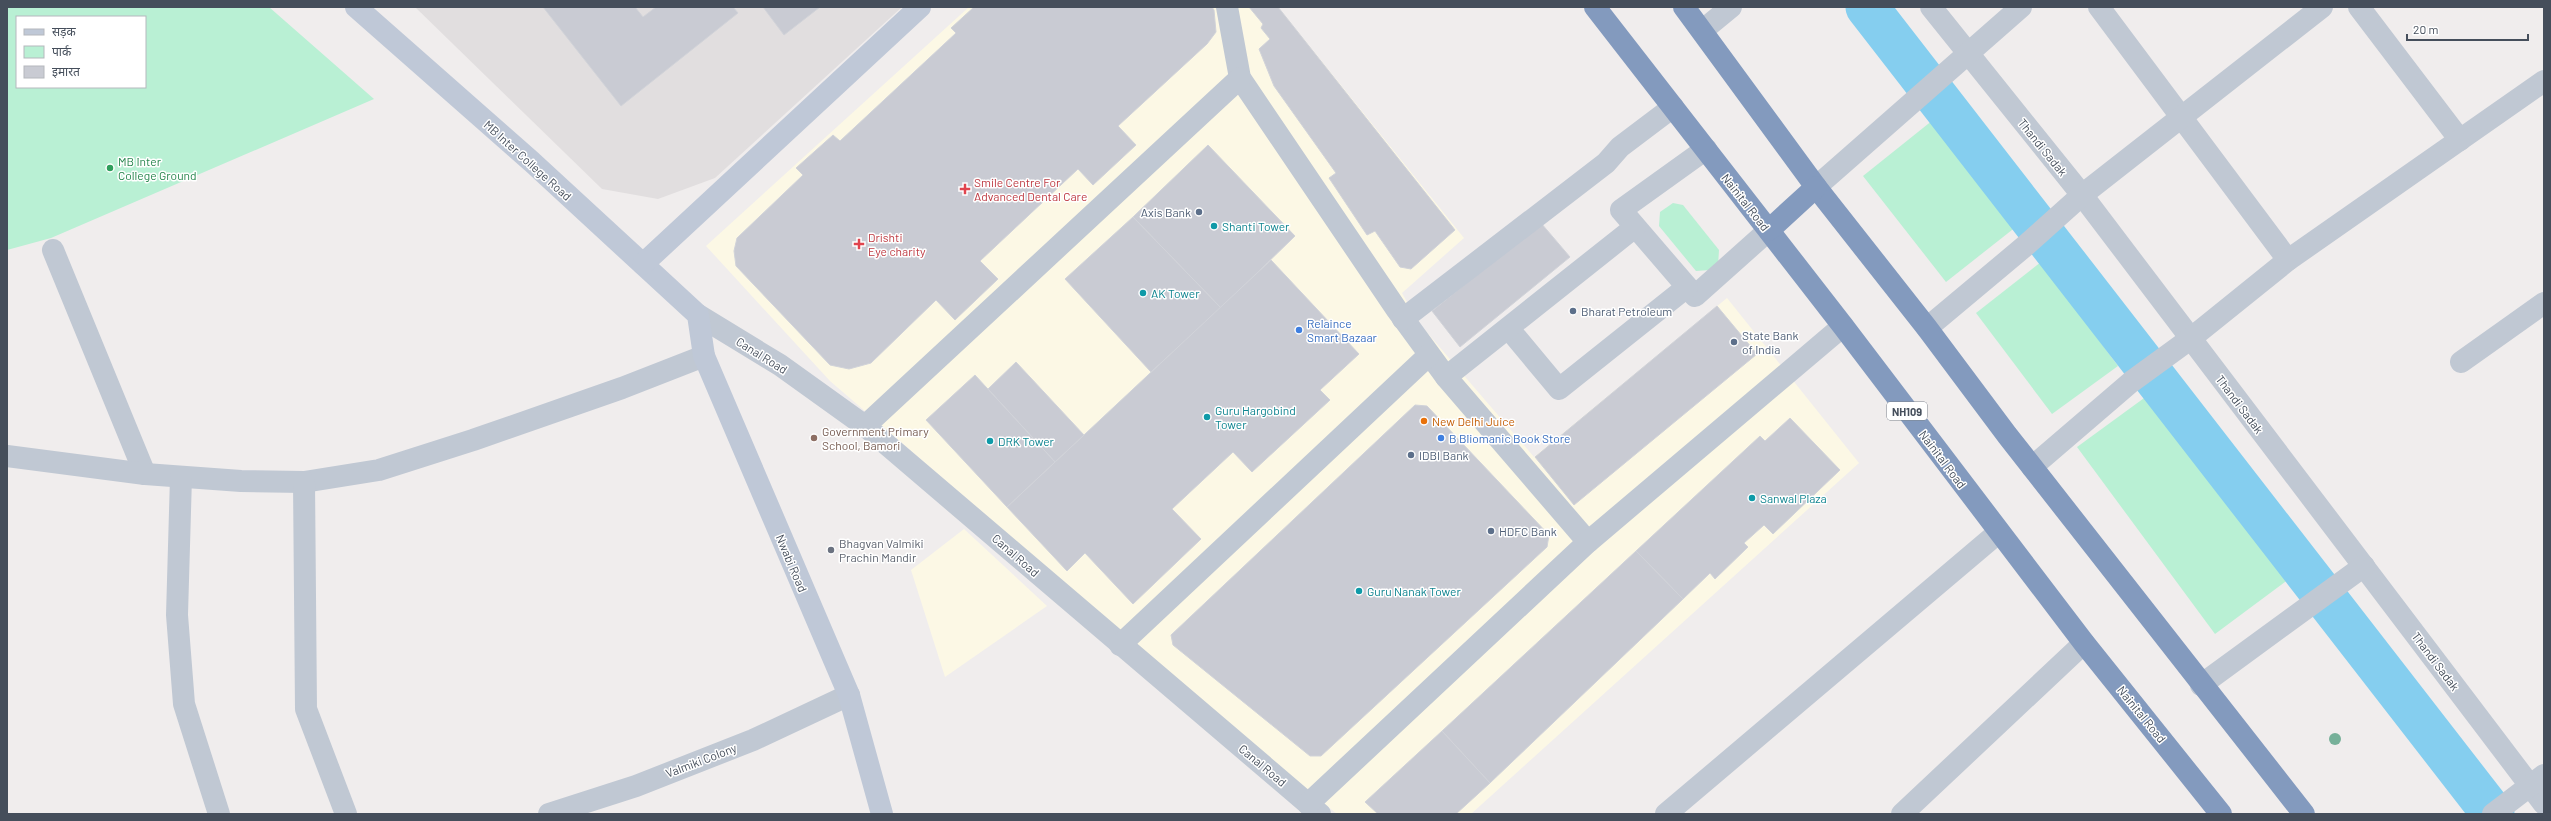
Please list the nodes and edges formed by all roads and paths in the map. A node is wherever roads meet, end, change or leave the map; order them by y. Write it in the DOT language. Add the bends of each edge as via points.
graph roads {
  1 [pos="356,7"];
  2 [pos="920,7"];
  3 [pos="1227,7"];
  4 [pos="1595,7"];
  5 [pos="1684,7"];
  6 [pos="1731,7"];
  7 [pos="1931,7"];
  8 [pos="2021,7"];
  9 [pos="2099,7"];
  10 [pos="2322,7"];
  11 [pos="2359,7"];
  12 [pos="1703,30"];
  13 [pos="1967,54"];
  14 [pos="1240,78"];
  15 [pos="2544,81"];
  16 [pos="1673,108"];
  17 [pos="2182,118"];
  18 [pos="2460,140"];
  19 [pos="1706,149"];
  20 [pos="1816,187"];
  21 [pos="2082,195"];
  22 [pos="1635,227"];
  23 [pos="1769,230"];
  24 [pos="53,250"];
  25 [pos="2288,260"];
  26 [pos="643,264"];
  27 [pos="1687,287"];
  28 [pos="2544,303"];
  29 [pos="698,315"];
  30 [pos="1400,315"];
  31 [pos="1843,326"];
  32 [pos="1927,328"];
  33 [pos="1509,329"];
  34 [pos="2190,339"];
  35 [pos="1428,355"];
  36 [pos="704,356"];
  37 [pos="2462,362"];
  38 [pos="1446,377"];
  39 [pos="865,426"];
  40 [pos="7,456"];
  41 [pos="2032,467"];
  42 [pos="145,474"];
  43 [pos="181,477"];
  44 [pos="304,482"];
  45 [pos="1999,532"];
  46 [pos="1588,542"];
  47 [pos="2364,566"];
  48 [pos="2084,643"];
  49 [pos="1120,644"];
  50 [pos="2201,685"];
  51 [pos="849,695"];
  52 [pos="2537,780"];
  53 [pos="2544,804"];
  54 [pos="1314,809"];
  55 [pos="2500,809"];
  56 [pos="219,814"];
  57 [pos="346,814"];
  58 [pos="549,814"];
  59 [pos="882,814"];
  60 [pos="1666,814"];
  61 [pos="1902,814"];
  62 [pos="2221,814"];
  63 [pos="2304,814"];
  1 -- 26 [label="street, MB Inter College Road"];
  2 -- 26 [label="street"];
  3 -- 14 [label="street"];
  4 -- 16 [label="highway, Nainital Road / NH109"];
  5 -- 12 [label="highway"];
  6 -- 12 [label="street"];
  7 -- 13 [label="street, Thandi Sadak"];
  8 -- 13 [label="street"];
  9 -- 17 [label="street"];
  10 -- 17 [label="street"];
  11 -- 18 [label="street"];
  12 -- 20 [label="highway"];
  13 -- 20 [label="street"];
  13 -- 21 [label="street, Thandi Sadak"];
  14 -- 30 [label="street"];
  14 -- 39 [label="street"];
  15 -- 18 [label="street"];
  16 -- 19 [label="highway, Nainital Road / NH109"];
  16 -- 30 [label="street" via="1620,147 1601,150"];
  17 -- 21 [label="street"];
  17 -- 25 [label="street"];
  18 -- 25 [label="street"];
  19 -- 22 [label="street" via="1621,210"];
  19 -- 23 [label="highway, Nainital Road / NH109"];
  20 -- 23 [label="highway"];
  20 -- 32 [label="highway"];
  21 -- 32 [label="street"];
  21 -- 34 [label="street, Thandi Sadak"];
  22 -- 27 [label="street"];
  22 -- 33 [label="street"];
  23 -- 27 [label="street" via="1694,296"];
  23 -- 31 [label="highway, Nainital Road / NH109"];
  24 -- 42 [label="street"];
  25 -- 34 [label="street"];
  26 -- 29 [label="street, MB Inter College Road"];
  27 -- 33 [label="street" via="1559,389"];
  28 -- 37 [label="street"];
  29 -- 36 [label="street, Nwabi Road"];
  29 -- 39 [label="street, Canal Road" via="780,365"];
  30 -- 35 [label="street"];
  31 -- 45 [label="highway, Nainital Road / NH109"];
  31 -- 46 [label="street"];
  32 -- 41 [label="highway"];
  33 -- 38 [label="street"];
  34 -- 41 [label="street" via="2131,382"];
  34 -- 47 [label="street, Thandi Sadak"];
  35 -- 38 [label="street"];
  35 -- 49 [label="street"];
  36 -- 44 [label="street" via="622,388 379,470"];
  36 -- 51 [label="street, Nwabi Road"];
  38 -- 46 [label="street"];
  39 -- 49 [label="street, Canal Road"];
  40 -- 42 [label="street"];
  41 -- 50 [label="highway"];
  42 -- 43 [label="street"];
  43 -- 44 [label="street"];
  43 -- 56 [label="street" via="177,615 184,704"];
  44 -- 57 [label="street" via="306,709"];
  45 -- 48 [label="highway, Nainital Road / NH109"];
  45 -- 60 [label="street"];
  46 -- 54 [label="street"];
  47 -- 50 [label="street"];
  47 -- 52 [label="street, Thandi Sadak"];
  48 -- 61 [label="street"];
  48 -- 62 [label="highway, Nainital Road / NH109"];
  49 -- 54 [label="street, Canal Road"];
  50 -- 63 [label="highway"];
  51 -- 58 [label="street, Valmiki Colony" via="745,743 636,786"];
  51 -- 59 [label="street, Nwabi Road"];
  52 -- 53 [label="street, Thandi Sadak"];
  52 -- 55 [label="street"];
}
